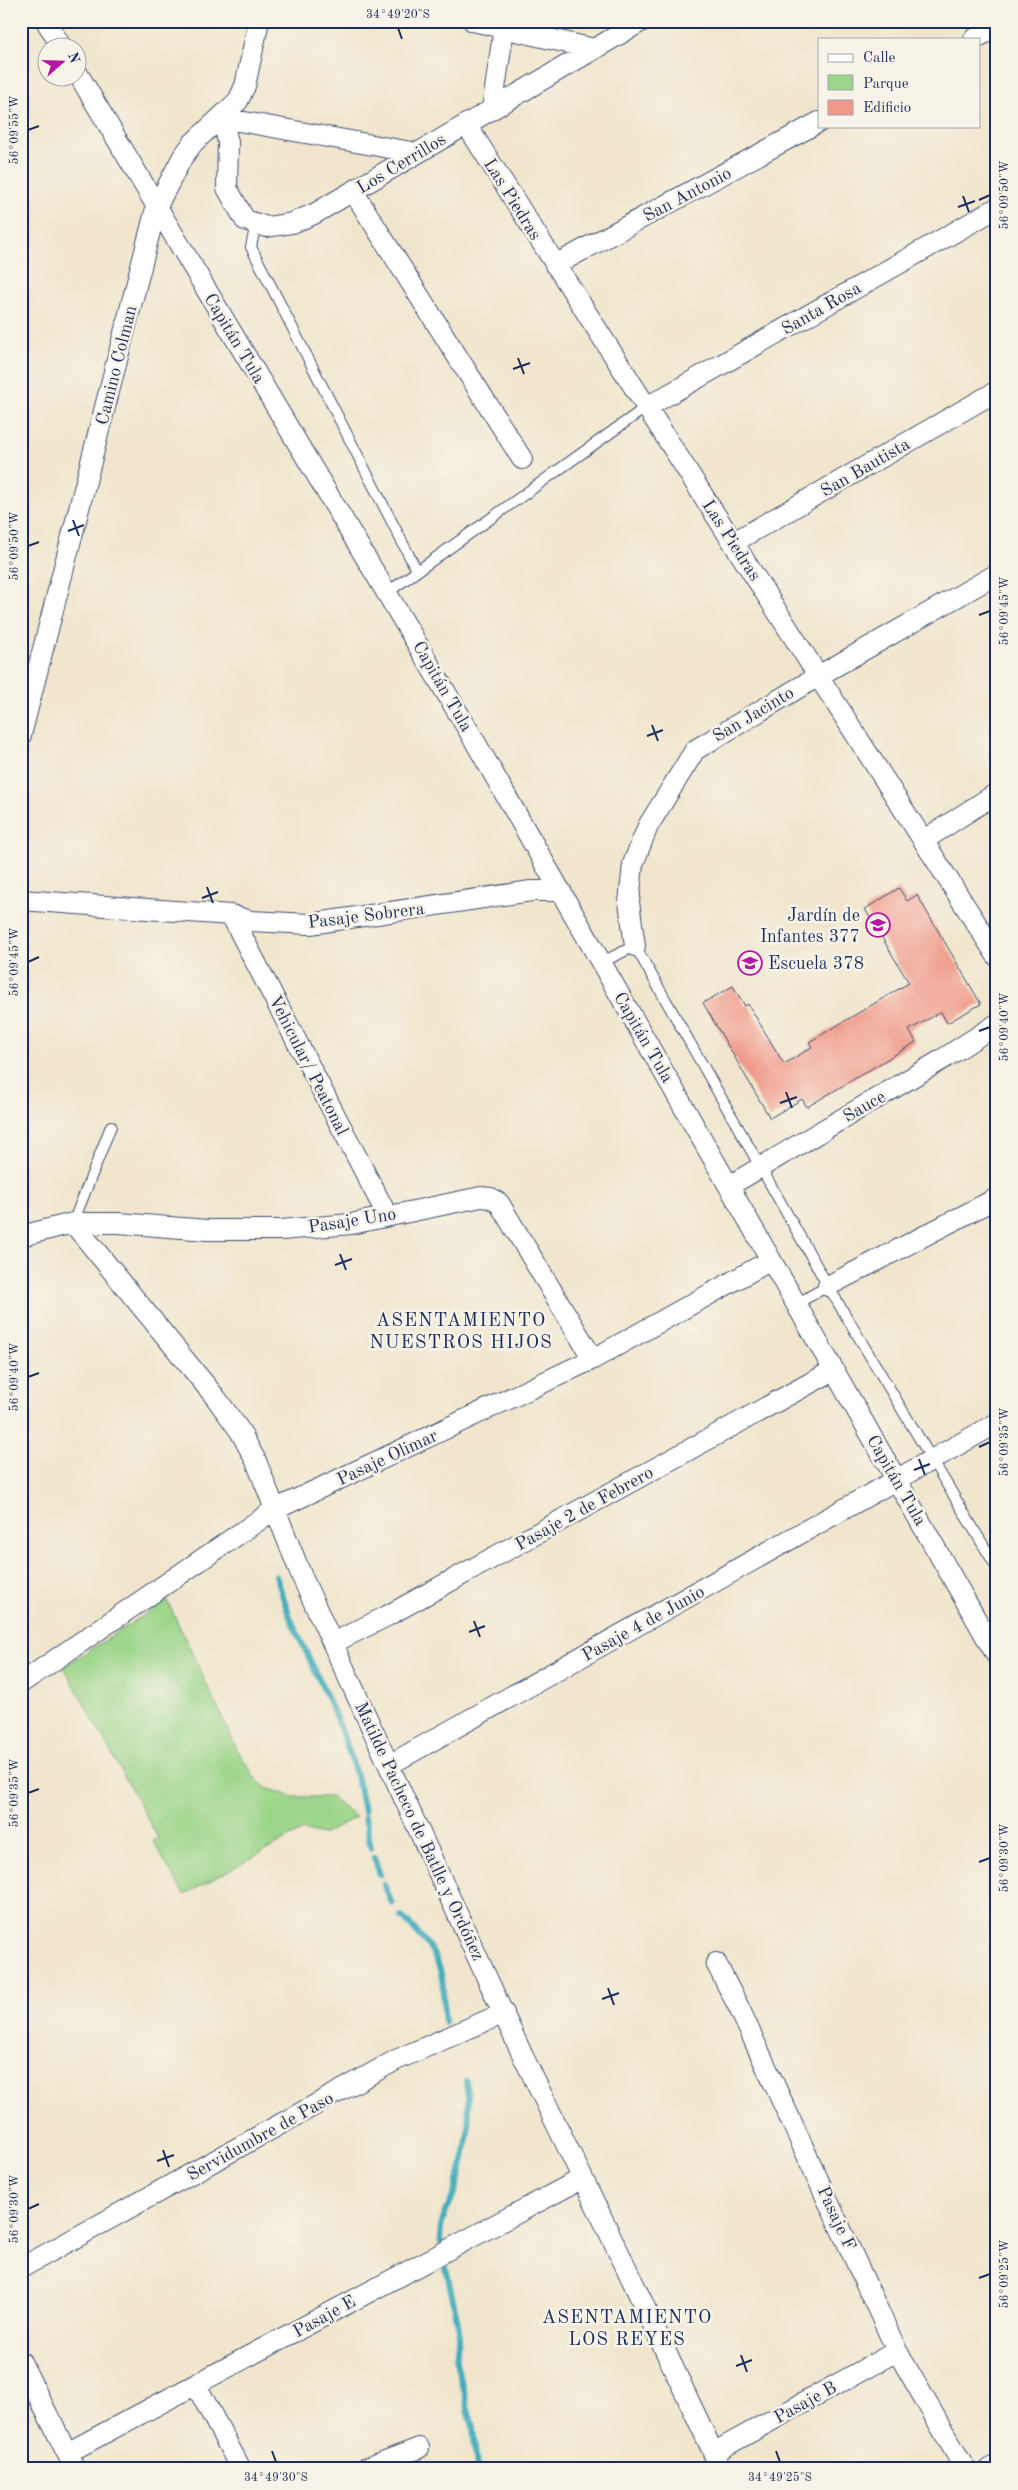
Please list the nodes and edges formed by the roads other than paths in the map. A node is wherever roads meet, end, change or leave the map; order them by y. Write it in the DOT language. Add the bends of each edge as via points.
graph roads {
  1 [pos="46,21"];
  2 [pos="259,21"];
  3 [pos="473,21"];
  4 [pos="642,21"];
  5 [pos="504,25"];
  6 [pos="997,27"];
  7 [pos="56,38"];
  8 [pos="976,38"];
  9 [pos="594,49"];
  10 [pos="86,88"];
  11 [pos="492,109"];
  12 [pos="222,118"];
  13 [pos="818,123"];
  14 [pos="466,124"];
  15 [pos="417,153"];
  16 [pos="353,191"];
  17 [pos="156,208"];
  18 [pos="997,208"];
  19 [pos="256,223"];
  20 [pos="555,265"];
  21 [pos="997,391"];
  22 [pos="645,408"];
  23 [pos="522,459"];
  24 [pos="734,542"];
  25 [pos="417,571"];
  26 [pos="997,574"];
  27 [pos="388,592"];
  28 [pos="820,675"];
  29 [pos="21,735"];
  30 [pos="997,793"];
  31 [pos="924,840"];
  32 [pos="561,891"];
  33 [pos="21,900"];
  34 [pos="231,915"];
  35 [pos="635,946"];
  36 [pos="997,956"];
  37 [pos="602,962"];
  38 [pos="997,1024"];
  39 [pos="111,1126"];
  40 [pos="760,1167"];
  41 [pos="729,1186"];
  42 [pos="997,1198"];
  43 [pos="387,1215"];
  44 [pos="74,1223"];
  45 [pos="21,1236"];
  46 [pos="771,1260"];
  47 [pos="828,1286"];
  48 [pos="796,1304"];
  49 [pos="593,1359"];
  50 [pos="834,1370"];
  51 [pos="997,1423"];
  52 [pos="933,1460"];
  53 [pos="897,1480"];
  54 [pos="274,1510"];
  55 [pos="997,1568"];
  56 [pos="333,1643"];
  57 [pos="997,1656"];
  58 [pos="21,1683"];
  59 [pos="389,1765"];
  60 [pos="716,1963"];
  61 [pos="504,2012"];
  62 [pos="582,2179"];
  63 [pos="21,2268"];
  64 [pos="897,2351"];
  65 [pos="21,2362"];
  66 [pos="196,2385"];
  67 [pos="419,2448"];
  68 [pos="71,2461"];
  69 [pos="717,2461"];
  70 [pos="997,2465"];
  71 [pos="241,2469"];
  72 [pos="364,2469"];
  73 [pos="965,2469"];
  74 [pos="989,2469"];
  1 -- 7 [label="street"];
  2 -- 12 [label="street, Camino Colman" via="245,86 238,101"];
  3 -- 5 [label="street"];
  4 -- 9 [label="street, Los Cerrillos"];
  5 -- 9 [label="street"];
  5 -- 11 [label="street"];
  6 -- 8 [label="street"];
  9 -- 11 [label="street, Los Cerrillos"];
  10 -- 17 [label="street, Capitán Tula"];
  11 -- 14 [label="street, Los Cerrillos"];
  12 -- 15 [label="street"];
  12 -- 17 [label="street, Camino Colman" via="193,143"];
  12 -- 19 [label="street" via="228,142 227,188 246,220"];
  13 -- 20 [label="street, San Antonio"];
  14 -- 15 [label="street, Los Cerrillos"];
  14 -- 20 [label="street, Las Piedras"];
  15 -- 16 [label="street, Los Cerrillos"];
  16 -- 19 [label="street, Los Cerrillos" via="314,214 292,222 267,227"];
  16 -- 23 [label="street"];
  17 -- 27 [label="street, Capitán Tula"];
  17 -- 29 [label="street, Camino Colman"];
  18 -- 22 [label="street, Santa Rosa"];
  19 -- 25 [label="lane" via="252,247"];
  20 -- 22 [label="street, Las Piedras"];
  21 -- 24 [label="street, San Bautista"];
  22 -- 24 [label="street, Las Piedras"];
  22 -- 25 [label="lane"];
  24 -- 28 [label="street, Las Piedras"];
  25 -- 27 [label="lane"];
  26 -- 28 [label="street, San Jacinto"];
  27 -- 32 [label="street, Capitán Tula"];
  28 -- 31 [label="street, Las Piedras"];
  28 -- 35 [label="street, San Jacinto" via="695,750 648,826 633,864 629,902"];
  30 -- 31 [label="street"];
  31 -- 36 [label="street, Las Piedras"];
  32 -- 34 [label="street, Pasaje Sobrera" via="530,891 310,924 251,920"];
  32 -- 37 [label="street, Capitán Tula"];
  33 -- 34 [label="street, Pasaje Sobrera"];
  34 -- 43 [label="street, Vehicular/ Peatonal"];
  35 -- 37 [label="lane"];
  35 -- 40 [label="lane"];
  37 -- 41 [label="street, Capitán Tula"];
  38 -- 40 [label="street, Sauce" via="943,1060"];
  39 -- 44 [label="lane"];
  40 -- 41 [label="street, Sauce"];
  40 -- 47 [label="lane"];
  41 -- 46 [label="street, Capitán Tula"];
  42 -- 47 [label="street"];
  43 -- 44 [label="street, Pasaje Uno" via="351,1224 281,1230 207,1230"];
  43 -- 49 [label="street, Pasaje Uno" via="480,1197 499,1203"];
  44 -- 45 [label="street, Pasaje Uno"];
  44 -- 54 [label="street, Matilde Pacheco de Batlle y Ordóñez" via="240,1431 256,1461"];
  46 -- 48 [label="street, Capitán Tula"];
  46 -- 49 [label="street, Pasaje Olimar"];
  47 -- 48 [label="lane"];
  47 -- 52 [label="lane"];
  48 -- 50 [label="street, Capitán Tula"];
  49 -- 54 [label="street, Pasaje Olimar"];
  50 -- 53 [label="street, Capitán Tula"];
  50 -- 56 [label="street, Pasaje 2 de Febrero"];
  51 -- 52 [label="street, Pasaje 4 de Junio"];
  52 -- 53 [label="street, Pasaje 4 de Junio"];
  52 -- 55 [label="lane"];
  53 -- 57 [label="street, Capitán Tula"];
  53 -- 59 [label="street, Pasaje 4 de Junio"];
  54 -- 56 [label="street, Matilde Pacheco de Batlle y Ordóñez"];
  54 -- 58 [label="street, Pasaje Olimar"];
  56 -- 59 [label="street, Matilde Pacheco de Batlle y Ordóñez"];
  59 -- 61 [label="street, Matilde Pacheco de Batlle y Ordóñez"];
  60 -- 64 [label="street, Pasaje F"];
  61 -- 62 [label="street, Matilde Pacheco de Batlle y Ordóñez"];
  61 -- 63 [label="street, Servidumbre de Paso" via="396,2060"];
  62 -- 66 [label="street, Pasaje E"];
  62 -- 69 [label="street, Matilde Pacheco de Batlle y Ordóñez"];
  64 -- 69 [label="street, Pasaje B"];
  64 -- 73 [label="street, Pasaje F"];
  65 -- 68 [label="street"];
  66 -- 68 [label="street, Pasaje E"];
  66 -- 71 [label="street"];
  67 -- 72 [label="street"];
  70 -- 74 [label="street"];
}
